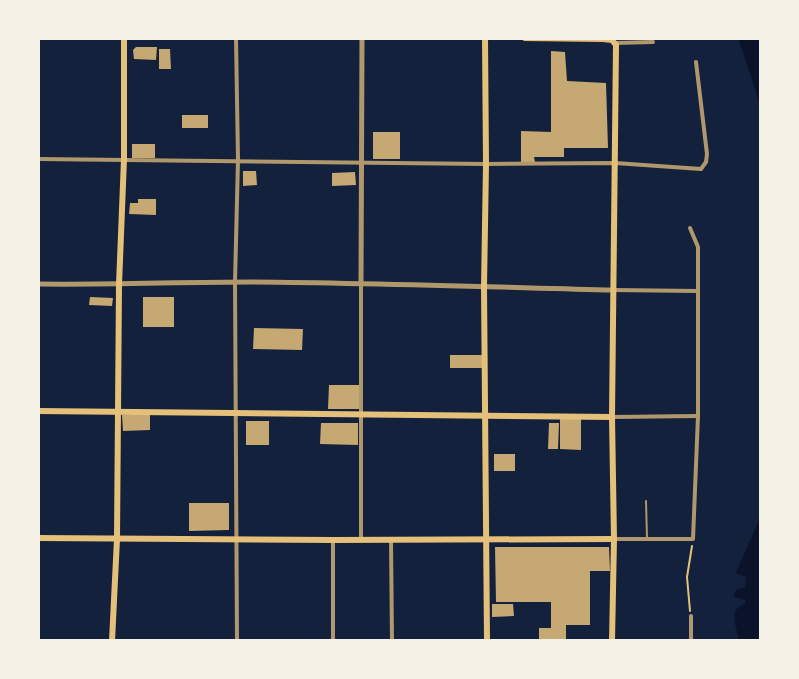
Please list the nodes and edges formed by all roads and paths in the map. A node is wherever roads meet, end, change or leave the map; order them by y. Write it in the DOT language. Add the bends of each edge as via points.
graph roads {
  1 [pos="124,38"];
  2 [pos="236,38"];
  3 [pos="362,38"];
  4 [pos="485,38"];
  5 [pos="525,38"];
  6 [pos="613,41"];
  7 [pos="653,42"];
  8 [pos="696,62"];
  9 [pos="38,159"];
  10 [pos="124,159"];
  11 [pos="238,160"];
  12 [pos="361,162"];
  13 [pos="615,163"];
  14 [pos="486,164"];
  15 [pos="690,228"];
  16 [pos="235,282"];
  17 [pos="361,283"];
  18 [pos="38,284"];
  19 [pos="119,285"];
  20 [pos="484,287"];
  21 [pos="613,290"];
  22 [pos="698,291"];
  23 [pos="38,411"];
  24 [pos="118,412"];
  25 [pos="237,412"];
  26 [pos="362,414"];
  27 [pos="486,415"];
  28 [pos="698,416"];
  29 [pos="612,417"];
  30 [pos="646,501"];
  31 [pos="38,538"];
  32 [pos="117,539"];
  33 [pos="237,539"];
  34 [pos="487,539"];
  35 [pos="614,539"];
  36 [pos="647,539"];
  37 [pos="693,539"];
  38 [pos="333,540"];
  39 [pos="361,540"];
  40 [pos="391,540"];
  41 [pos="691,616"];
  42 [pos="112,641"];
  43 [pos="237,641"];
  44 [pos="333,641"];
  45 [pos="392,641"];
  46 [pos="487,641"];
  47 [pos="612,641"];
  48 [pos="691,641"];
  1 -- 10 [label="main road"];
  2 -- 11 [label="street"];
  3 -- 12 [label="street"];
  4 -- 14 [label="main road"];
  5 -- 6 [label="main road"];
  6 -- 7 [label="street"];
  6 -- 13 [label="main road"];
  8 -- 13 [label="street" via="707,154 701,169"];
  9 -- 10 [label="street"];
  10 -- 11 [label="street"];
  10 -- 19 [label="main road"];
  11 -- 12 [label="street"];
  11 -- 16 [label="street"];
  12 -- 14 [label="street"];
  12 -- 17 [label="street"];
  13 -- 14 [label="street"];
  13 -- 21 [label="main road"];
  14 -- 20 [label="main road"];
  15 -- 22 [label="street" via="698,247"];
  16 -- 17 [label="street"];
  16 -- 19 [label="street"];
  16 -- 25 [label="street"];
  17 -- 20 [label="street"];
  17 -- 26 [label="street"];
  18 -- 19 [label="street"];
  19 -- 24 [label="main road"];
  20 -- 21 [label="street"];
  20 -- 27 [label="main road"];
  21 -- 22 [label="street"];
  21 -- 29 [label="main road"];
  22 -- 28 [label="street"];
  23 -- 24 [label="main road"];
  24 -- 25 [label="main road"];
  24 -- 32 [label="main road"];
  25 -- 26 [label="main road"];
  25 -- 33 [label="street"];
  26 -- 27 [label="main road"];
  26 -- 39 [label="street"];
  27 -- 29 [label="main road"];
  27 -- 34 [label="main road"];
  28 -- 29 [label="street"];
  28 -- 37 [label="street"];
  29 -- 35 [label="main road"];
  30 -- 36 [label="lane"];
  31 -- 32 [label="main road"];
  32 -- 33 [label="main road"];
  32 -- 42 [label="main road"];
  33 -- 38 [label="main road"];
  33 -- 43 [label="street"];
  34 -- 35 [label="main road"];
  34 -- 40 [label="main road"];
  34 -- 46 [label="main road"];
  35 -- 36 [label="street"];
  35 -- 47 [label="main road"];
  36 -- 37 [label="street"];
  37 -- 41 [label="path" via="687,577"];
  38 -- 39 [label="main road"];
  38 -- 44 [label="street"];
  39 -- 40 [label="main road"];
  40 -- 45 [label="street"];
  41 -- 48 [label="street"];
}
